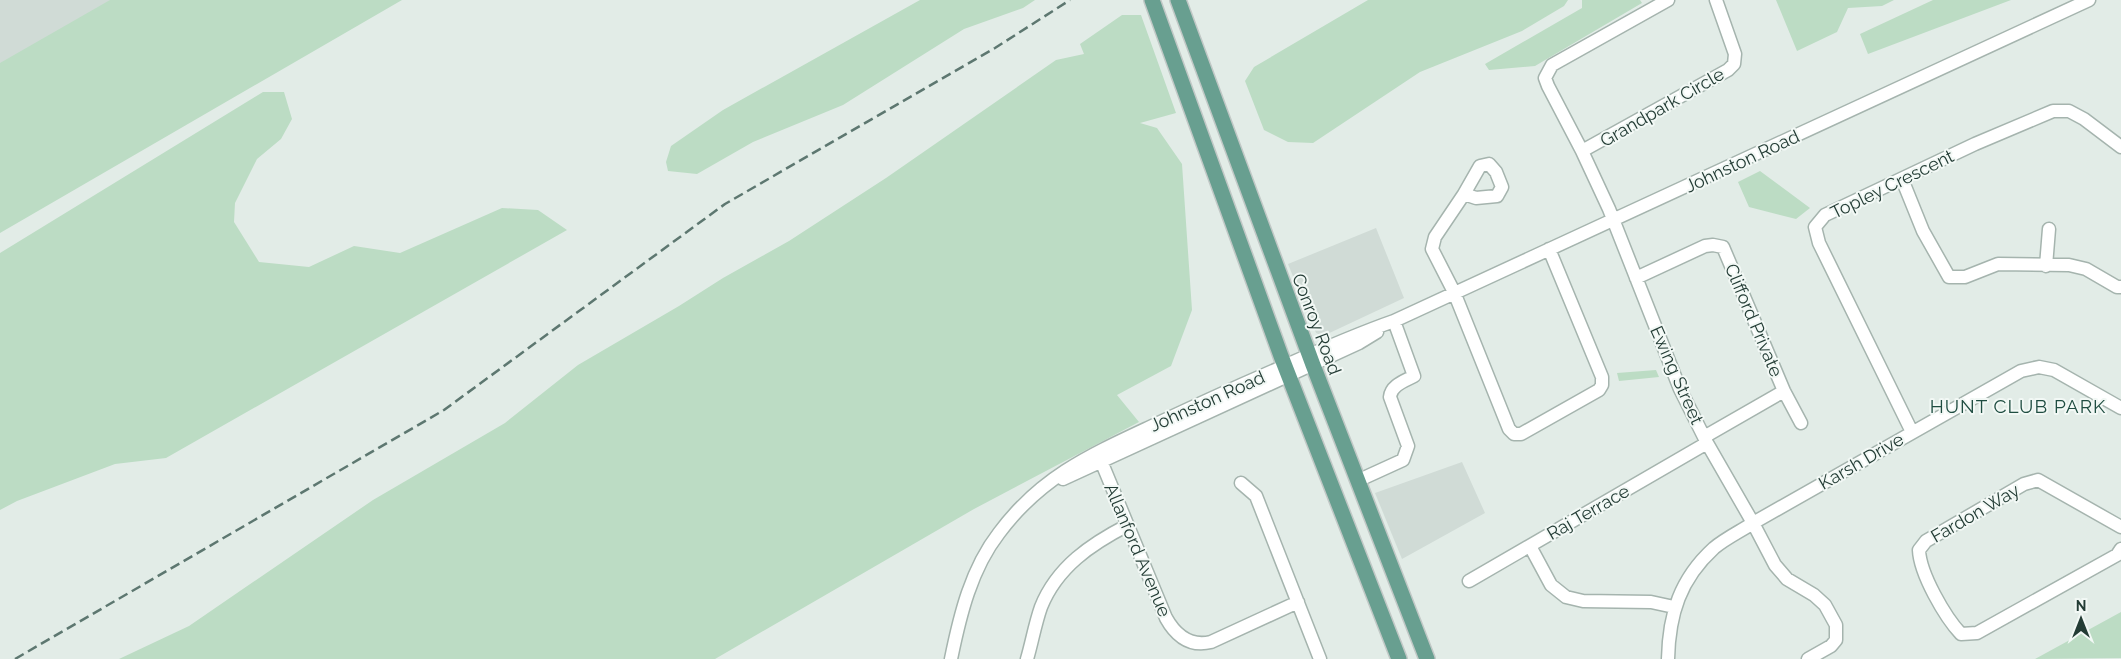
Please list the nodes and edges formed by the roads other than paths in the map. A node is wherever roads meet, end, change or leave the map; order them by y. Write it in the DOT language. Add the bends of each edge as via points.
graph roads {
  1 [pos="1152,0"];
  2 [pos="1178,0"];
  3 [pos="1668,0"];
  4 [pos="1716,0"];
  5 [pos="2089,0"];
  6 [pos="2121,147"];
  7 [pos="1582,151"];
  8 [pos="1902,179"];
  9 [pos="1464,194"];
  10 [pos="1614,220"];
  11 [pos="2050,229"];
  12 [pos="1549,249"];
  13 [pos="2046,266"];
  14 [pos="1636,278"];
  15 [pos="2121,287"];
  16 [pos="1454,292"];
  17 [pos="1394,321"];
  18 [pos="1311,360"];
  19 [pos="1287,370"];
  20 [pos="1784,390"];
  21 [pos="2121,408"];
  22 [pos="1801,423"];
  23 [pos="1912,432"];
  24 [pos="1706,440"];
  25 [pos="1099,457"];
  26 [pos="1357,481"];
  27 [pos="1241,483"];
  28 [pos="1372,522"];
  29 [pos="1753,523"];
  30 [pos="1128,525"];
  31 [pos="2121,527"];
  32 [pos="1349,531"];
  33 [pos="1530,546"];
  34 [pos="2121,549"];
  35 [pos="1469,581"];
  36 [pos="1298,602"];
  37 [pos="1674,607"];
  38 [pos="951,659"];
  39 [pos="1027,659"];
  40 [pos="1320,659"];
  41 [pos="1399,659"];
  42 [pos="1427,659"];
  43 [pos="1668,659"];
  44 [pos="1808,659"];
  1 -- 19 [label="main road"];
  2 -- 18 [label="main road, Conroy Road"];
  3 -- 7 [label="street, Grandpark Circle" via="1552,65 1545,78"];
  4 -- 7 [label="street, Grandpark Circle" via="1735,54 1734,64"];
  5 -- 10 [label="street, Johnston Road"];
  6 -- 8 [label="street, Topley Crescent" via="2069,111 2053,111"];
  7 -- 10 [label="street, Grandpark Circle"];
  8 -- 13 [label="street" via="1923,231 1949,277 1965,277 1998,264"];
  8 -- 23 [label="street, Topley Crescent" via="1826,215 1815,227 1819,243"];
  9 -- 16 [label="street" via="1435,237 1432,249"];
  10 -- 12 [label="street, Johnston Road"];
  10 -- 14 [label="street, Ewing Street"];
  11 -- 13 [label="street"];
  12 -- 16 [label="street, Johnston Road"];
  12 -- 16 [label="street" via="1602,377 1602,385 1599,390 1520,434 1509,429"];
  13 -- 15 [label="street" via="2070,265 2086,269"];
  14 -- 20 [label="street, Clifford Private" via="1705,246 1723,247"];
  14 -- 24 [label="street, Ewing Street" via="1680,389"];
  16 -- 17 [label="street, Johnston Road"];
  17 -- 18 [label="street, Johnston Road" via="1359,343"];
  17 -- 26 [label="street" via="1414,376 1395,387 1390,397 1408,452 1403,460"];
  18 -- 19 [label="street, Johnston Road"];
  18 -- 26 [label="main road, Conroy Road"];
  19 -- 25 [label="street, Johnston Road"];
  19 -- 32 [label="main road"];
  20 -- 22 [label="street, Clifford Private"];
  20 -- 24 [label="street, Raj Terrace"];
  21 -- 23 [label="street, Karsh Drive" via="2054,370 2039,368 2021,371"];
  23 -- 29 [label="street, Karsh Drive"];
  24 -- 29 [label="street, Ewing Street"];
  24 -- 33 [label="street, Raj Terrace"];
  25 -- 30 [label="street, Allanford Avenue"];
  25 -- 38 [label="street, Johnston Road" via="1031,498 998,534 964,601"];
  26 -- 28 [label="main road, Conroy Road"];
  27 -- 36 [label="street" via="1256,496"];
  28 -- 32 [label="main road"];
  28 -- 42 [label="main road, Conroy Road"];
  29 -- 37 [label="street, Karsh Drive" via="1704,558 1686,581"];
  29 -- 44 [label="street, Ewing Street" via="1786,579 1825,605 1836,625 1836,640"];
  30 -- 36 [label="street, Allanford Avenue" via="1166,618 1172,628 1190,642 1200,645 1211,642"];
  30 -- 39 [label="street" via="1082,552 1057,579 1041,607"];
  31 -- 34 [label="street, Fardon Way" via="2038,480 2024,484 1926,541 1918,550 1920,563 1950,622 1961,634 1977,633 2117,555"];
  32 -- 41 [label="main road"];
  33 -- 35 [label="street, Raj Terrace"];
  33 -- 37 [label="street" via="1551,586 1566,597 1582,601 1651,602"];
  36 -- 40 [label="street"];
  37 -- 43 [label="street, Karsh Drive"];
}
